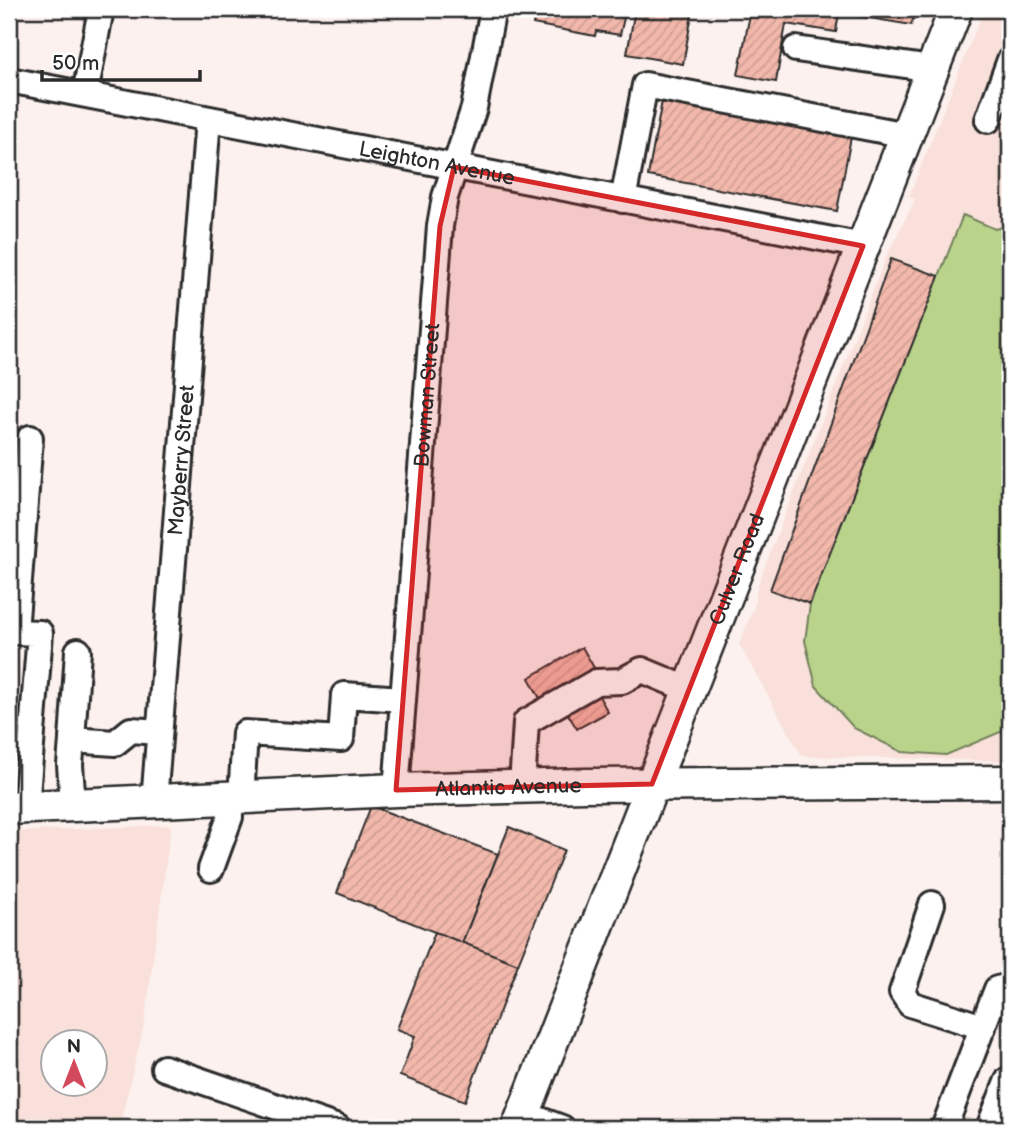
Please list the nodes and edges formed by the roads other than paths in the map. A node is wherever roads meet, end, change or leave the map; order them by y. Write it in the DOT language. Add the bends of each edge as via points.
graph roads {
  1 [pos="102,9"];
  2 [pos="493,9"];
  3 [pos="956,9"];
  4 [pos="796,50"];
  5 [pos="1010,60"];
  6 [pos="932,69"];
  7 [pos="9,80"];
  8 [pos="85,94"];
  9 [pos="208,118"];
  10 [pos="988,120"];
  11 [pos="907,135"];
  12 [pos="454,167"];
  13 [pos="623,200"];
  14 [pos="863,246"];
  15 [pos="30,438"];
  16 [pos="78,651"];
  17 [pos="690,690"];
  18 [pos="403,699"];
  19 [pos="159,732"];
  20 [pos="72,740"];
  21 [pos="1010,782"];
  22 [pos="652,784"];
  23 [pos="522,787"];
  24 [pos="396,790"];
  25 [pos="235,798"];
  26 [pos="154,802"];
  27 [pos="73,806"];
  28 [pos="17,808"];
  29 [pos="211,869"];
  30 [pos="933,904"];
  31 [pos="1010,986"];
  32 [pos="983,1027"];
  33 [pos="164,1068"];
  34 [pos="1010,1080"];
  35 [pos="521,1121"];
  36 [pos="338,1128"];
  37 [pos="562,1128"];
  38 [pos="944,1128"];
  39 [pos="989,1128"];
  1 -- 8 [label="street"];
  2 -- 12 [label="street, Bowman Street" via="474,108"];
  3 -- 6 [label="main road, Culver Road"];
  4 -- 6 [label="street"];
  5 -- 10 [label="street"];
  6 -- 11 [label="main road, Culver Road"];
  7 -- 8 [label="street, Leighton Avenue"];
  8 -- 9 [label="street, Leighton Avenue"];
  9 -- 12 [label="street, Leighton Avenue"];
  9 -- 19 [label="street, Mayberry Street"];
  11 -- 13 [label="street" via="645,85"];
  11 -- 14 [label="main road, Culver Road"];
  12 -- 13 [label="street, Leighton Avenue"];
  12 -- 18 [label="street, Bowman Street" via="440,226"];
  13 -- 14 [label="street, Leighton Avenue"];
  14 -- 17 [label="main road, Culver Road"];
  15 -- 28 [label="street" via="15,632 40,634"];
  16 -- 20 [label="street"];
  17 -- 22 [label="main road, Culver Road"];
  17 -- 23 [label="street" via="642,670 622,681 596,682 526,722"];
  18 -- 24 [label="street, Bowman Street"];
  18 -- 25 [label="street" via="344,695 341,739 245,733"];
  19 -- 20 [label="street" via="131,730 116,743"];
  19 -- 26 [label="street, Mayberry Street"];
  20 -- 27 [label="street"];
  21 -- 22 [label="main road, Atlantic Avenue"];
  22 -- 23 [label="main road, Atlantic Avenue"];
  22 -- 35 [label="main road, Culver Road"];
  23 -- 24 [label="main road, Atlantic Avenue"];
  24 -- 25 [label="main road, Atlantic Avenue"];
  25 -- 26 [label="main road, Atlantic Avenue"];
  25 -- 29 [label="street"];
  26 -- 27 [label="main road, Atlantic Avenue"];
  27 -- 28 [label="main road, Atlantic Avenue"];
  30 -- 32 [label="street" via="902,992 910,1004"];
  31 -- 32 [label="street" via="997,989"];
  32 -- 38 [label="street"];
  33 -- 36 [label="street"];
  34 -- 39 [label="street"];
  35 -- 37 [label="street"];
}
